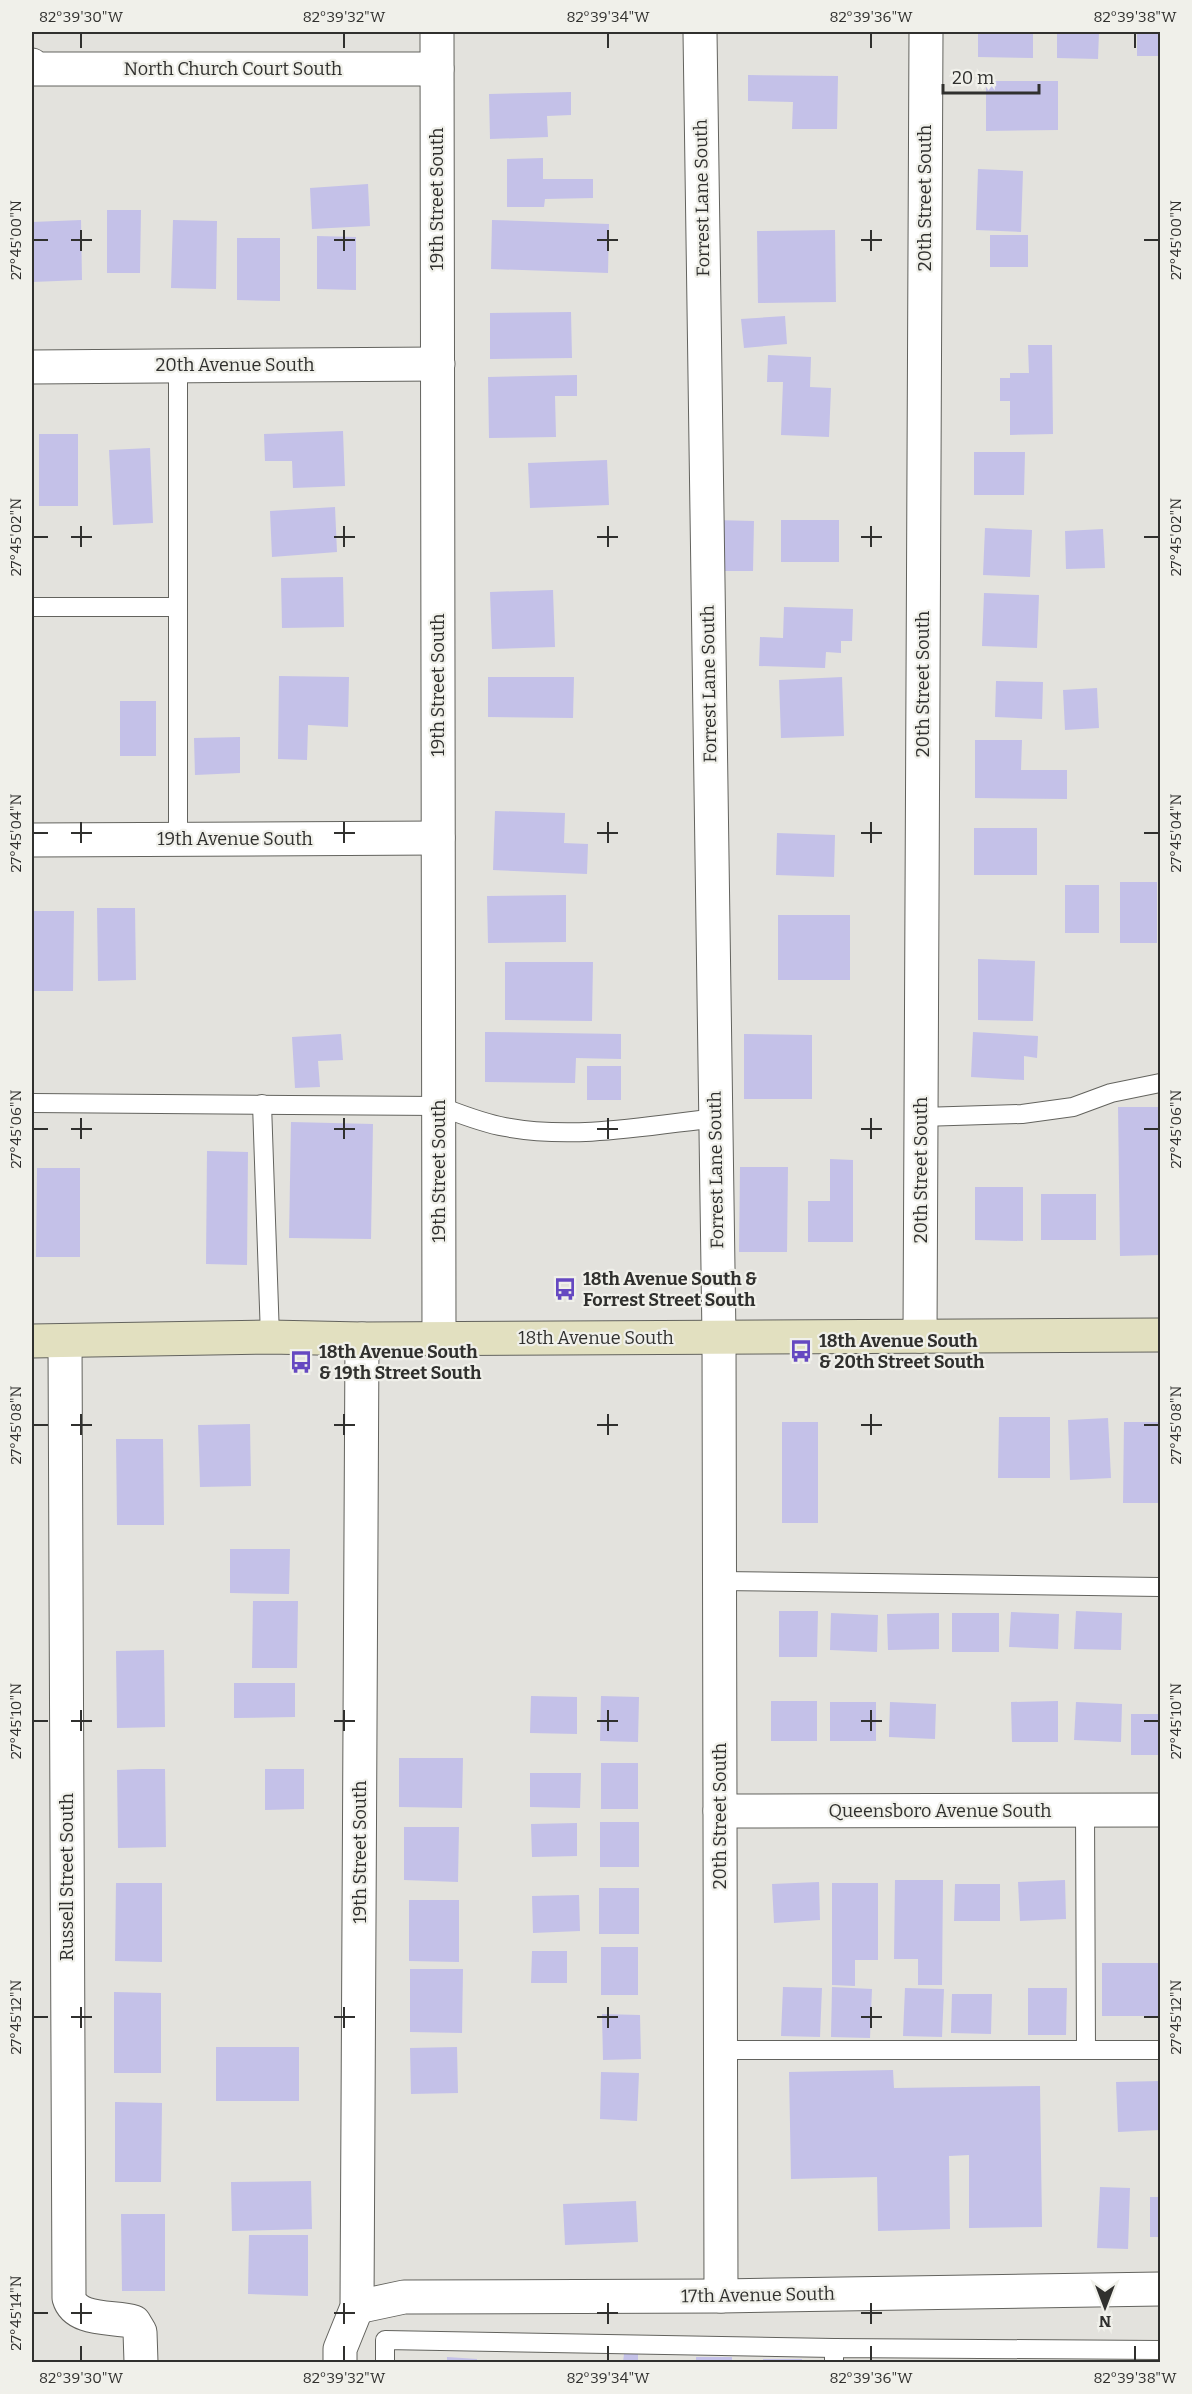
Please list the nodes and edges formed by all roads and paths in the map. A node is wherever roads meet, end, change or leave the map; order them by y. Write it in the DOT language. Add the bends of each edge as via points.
graph roads {
  1 [pos="437,32"];
  2 [pos="700,32"];
  3 [pos="926,32"];
  4 [pos="32,65"];
  5 [pos="437,69"];
  6 [pos="438,364"];
  7 [pos="178,366"];
  8 [pos="32,367"];
  9 [pos="32,607"];
  10 [pos="178,607"];
  11 [pos="438,838"];
  12 [pos="178,839"];
  13 [pos="32,840"];
  14 [pos="1161,1083"];
  15 [pos="32,1103"];
  16 [pos="262,1104"];
  17 [pos="439,1106"];
  18 [pos="921,1117"];
  19 [pos="716,1118"];
  20 [pos="1161,1335"];
  21 [pos="920,1336"];
  22 [pos="270,1337"];
  23 [pos="719,1337"];
  24 [pos="439,1338"];
  25 [pos="362,1339"];
  26 [pos="32,1341"];
  27 [pos="65,1341"];
  28 [pos="720,1581"];
  29 [pos="1161,1587"];
  30 [pos="1085,1810"];
  31 [pos="1161,1810"];
  32 [pos="720,1811"];
  33 [pos="721,2050"];
  34 [pos="1086,2050"];
  35 [pos="1161,2050"];
  36 [pos="1161,2289"];
  37 [pos="721,2296"];
  38 [pos="357,2307"];
  39 [pos="1161,2350"];
  40 [pos="834,2355"];
  41 [pos="141,2362"];
  42 [pos="340,2362"];
  43 [pos="385,2362"];
  1 -- 5 [label="street, 19th Street South"];
  2 -- 19 [label="street, Forrest Lane South"];
  3 -- 18 [label="street, 20th Street South"];
  4 -- 5 [label="street, North Church Court South" via="34,69"];
  5 -- 6 [label="street, 19th Street South"];
  6 -- 7 [label="street, 20th Avenue South"];
  6 -- 11 [label="street, 19th Street South"];
  7 -- 8 [label="street, 20th Avenue South"];
  7 -- 10 [label="lane"];
  9 -- 10 [label="lane"];
  10 -- 12 [label="lane"];
  11 -- 12 [label="street, 19th Avenue South"];
  11 -- 17 [label="street, 19th Street South"];
  12 -- 13 [label="street, 19th Avenue South"];
  14 -- 18 [label="lane" via="1111,1093 1073,1107 1022,1114"];
  15 -- 16 [label="lane"];
  16 -- 17 [label="lane"];
  16 -- 22 [label="lane"];
  17 -- 19 [label="lane" via="503,1127 540,1132 605,1132"];
  17 -- 24 [label="street, 19th Street South"];
  18 -- 21 [label="street, 20th Street South"];
  19 -- 23 [label="street, Forrest Lane South"];
  20 -- 21 [label="street, 18th Avenue South"];
  21 -- 23 [label="street, 18th Avenue South"];
  22 -- 25 [label="street, 18th Avenue South"];
  22 -- 27 [label="street, 18th Avenue South"];
  23 -- 24 [label="street, 18th Avenue South"];
  23 -- 28 [label="street, 20th Street South"];
  24 -- 25 [label="street, 18th Avenue South"];
  25 -- 38 [label="street, 19th Street South"];
  26 -- 27 [label="street, 18th Avenue South"];
  27 -- 41 [label="street, Russell Street South" via="69,2298 78,2312 134,2322 140,2332"];
  28 -- 29 [label="lane"];
  28 -- 32 [label="street, 20th Street South"];
  30 -- 31 [label="street, Queensboro Avenue South"];
  30 -- 32 [label="street, Queensboro Avenue South"];
  30 -- 34 [label="lane"];
  32 -- 33 [label="street, 20th Street South"];
  33 -- 34 [label="lane"];
  33 -- 37 [label="street, 20th Street South"];
  34 -- 35 [label="lane"];
  36 -- 37 [label="street, 17th Avenue South"];
  37 -- 38 [label="street, 17th Avenue South" via="404,2297"];
  38 -- 42 [label="street, 19th Street South" via="340,2349"];
  39 -- 40 [label="lane"];
  40 -- 43 [label="lane" via="385,2340"];
}
